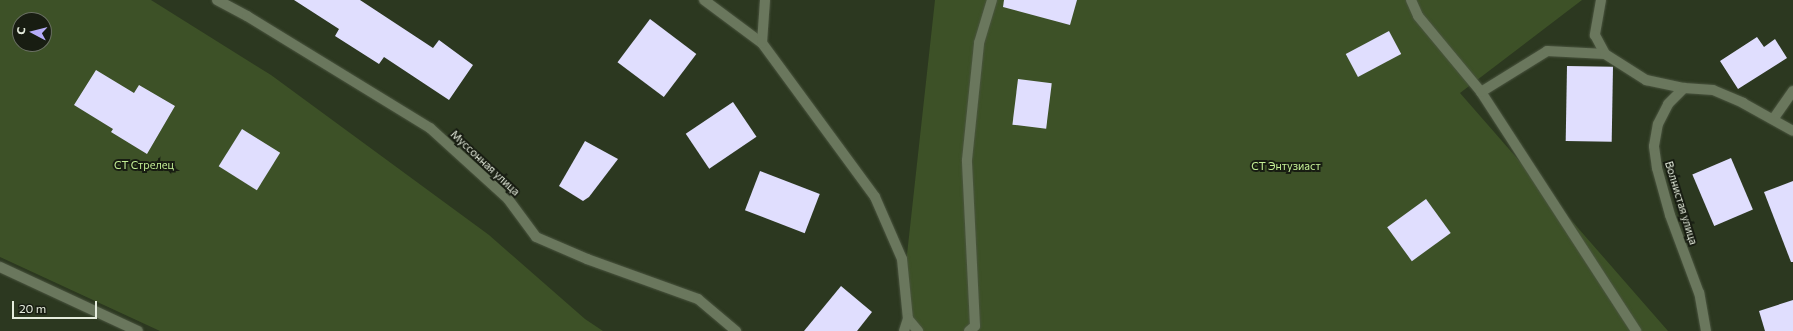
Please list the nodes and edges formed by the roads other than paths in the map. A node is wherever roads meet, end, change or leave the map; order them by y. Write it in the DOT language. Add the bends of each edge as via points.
graph roads {
  1 [pos="217,0"];
  2 [pos="704,0"];
  3 [pos="765,0"];
  4 [pos="992,0"];
  5 [pos="1411,0"];
  6 [pos="1601,0"];
  7 [pos="762,43"];
  8 [pos="1605,54"];
  9 [pos="1684,88"];
  10 [pos="1793,91"];
  11 [pos="1481,92"];
  12 [pos="1774,118"];
  13 [pos="1793,131"];
  14 [pos="0,267"];
  15 [pos="908,319"];
  16 [pos="920,330"];
  17 [pos="138,331"];
  18 [pos="736,331"];
  19 [pos="904,331"];
  20 [pos="969,331"];
  21 [pos="1636,331"];
  22 [pos="1706,331"];
  1 -- 18 [label="street, Муссонная улица" via="430,128 508,199 536,237 587,259 698,298"];
  2 -- 7 [label="street"];
  3 -- 7 [label="street"];
  4 -- 20 [label="street" via="979,43 967,160 975,326"];
  5 -- 11 [label="street" via="1418,16"];
  6 -- 8 [label="street" via="1595,35"];
  7 -- 15 [label="street" via="875,197 902,259"];
  8 -- 9 [label="street" via="1646,80"];
  8 -- 11 [label="street" via="1547,51"];
  9 -- 12 [label="street" via="1713,90"];
  9 -- 22 [label="street, Волнистая улица" via="1668,104 1658,124 1654,146 1657,168 1670,215 1699,293"];
  10 -- 12 [label="street"];
  11 -- 21 [label="street"];
  12 -- 13 [label="street"];
  14 -- 17 [label="street"];
  15 -- 16 [label="street"];
  15 -- 19 [label="street"];
}
